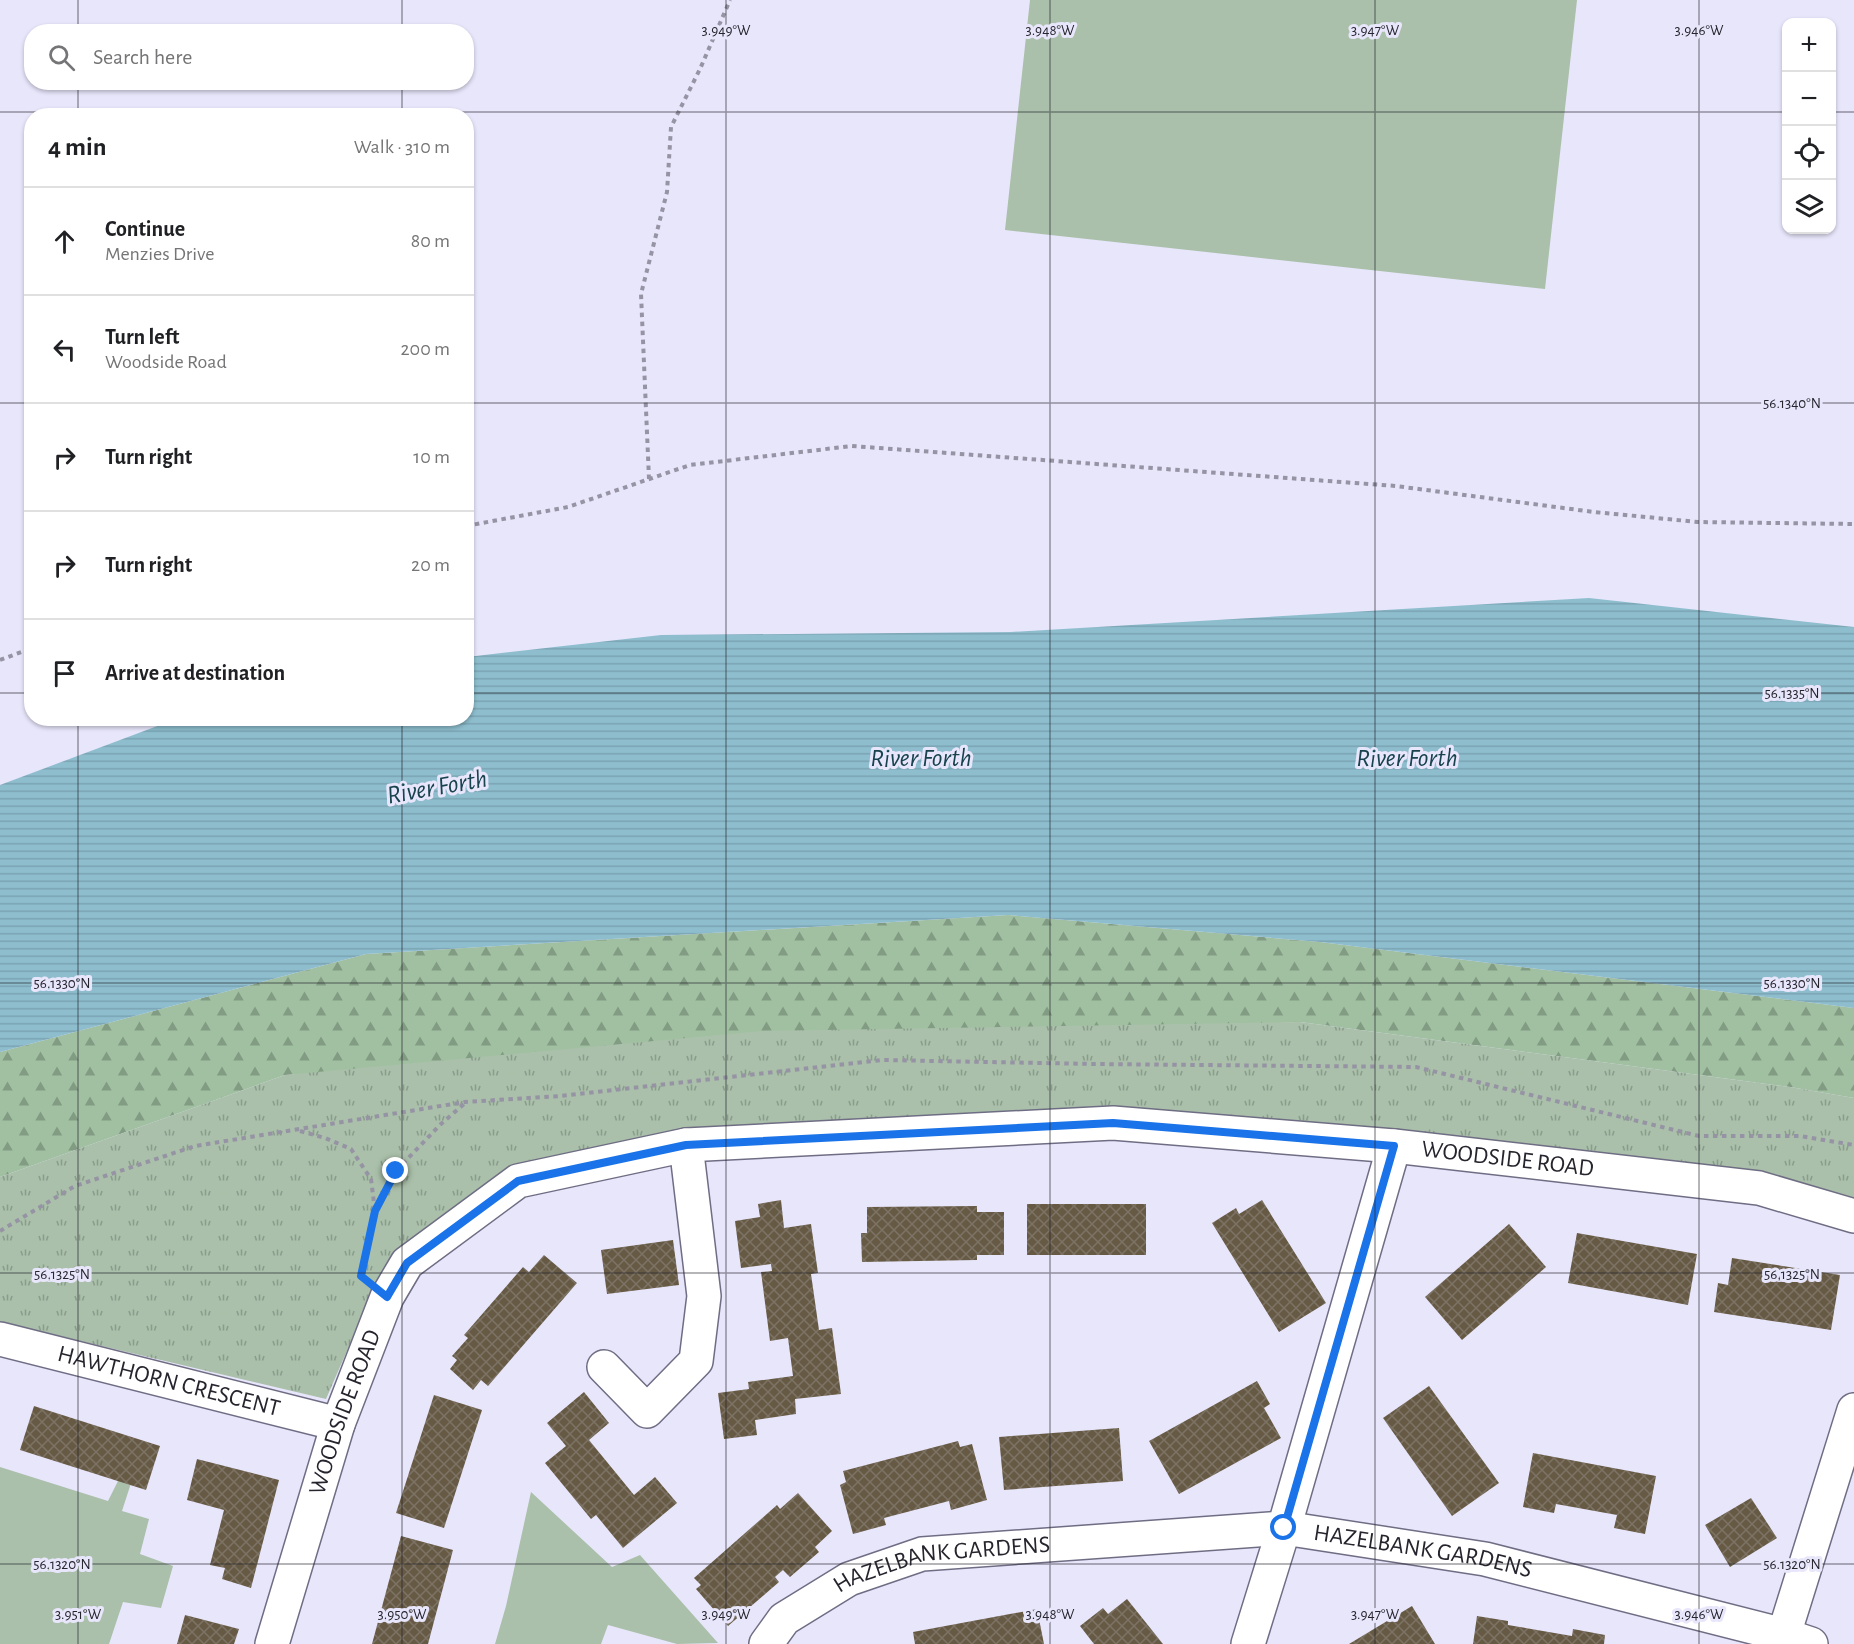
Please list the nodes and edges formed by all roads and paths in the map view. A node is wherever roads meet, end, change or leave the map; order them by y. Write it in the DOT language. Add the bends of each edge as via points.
graph roads {
  1 [pos="730,0"];
  2 [pos="649,479"];
  3 [pos="1854,524"];
  4 [pos="474,525"];
  5 [pos="24,651"];
  6 [pos="0,660"];
  7 [pos="465,1102"];
  8 [pos="296,1130"];
  9 [pos="686,1145"];
  10 [pos="1394,1146"];
  11 [pos="375,1211"];
  12 [pos="1854,1216"];
  13 [pos="387,1297"];
  14 [pos="0,1339"];
  15 [pos="604,1367"];
  16 [pos="1854,1410"];
  17 [pos="338,1424"];
  18 [pos="1284,1528"];
  19 [pos="1792,1641"];
  20 [pos="272,1644"];
  21 [pos="766,1644"];
  22 [pos="1248,1644"];
  1 -- 2 [label="path" via="671,128 667,192 640,294"];
  2 -- 3 [label="path" via="690,465 852,446 1396,486 1698,522"];
  2 -- 4 [label="path" via="568,507"];
  5 -- 6 [label="path"];
  7 -- 11 [label="path" via="396,1171"];
  8 -- 11 [label="path" via="351,1149 371,1179"];
  9 -- 10 [label="street, WOODSIDE ROAD" via="1113,1123"];
  9 -- 13 [label="street, WOODSIDE ROAD" via="518,1181 407,1263"];
  9 -- 15 [label="street" via="704,1296 696,1361 647,1411"];
  10 -- 12 [label="street, WOODSIDE ROAD" via="1759,1188"];
  10 -- 18 [label="street"];
  11 -- 13 [label="path" via="361,1276"];
  13 -- 17 [label="street, WOODSIDE ROAD"];
  14 -- 17 [label="street, HAWTHORN CRESCENT"];
  16 -- 19 [label="street"];
  17 -- 20 [label="street, WOODSIDE ROAD"];
  18 -- 19 [label="street, HAZELBANK GARDENS" via="1485,1558"];
  18 -- 21 [label="street, HAZELBANK GARDENS" via="922,1554 849,1580 784,1619"];
  18 -- 22 [label="street"];
}
